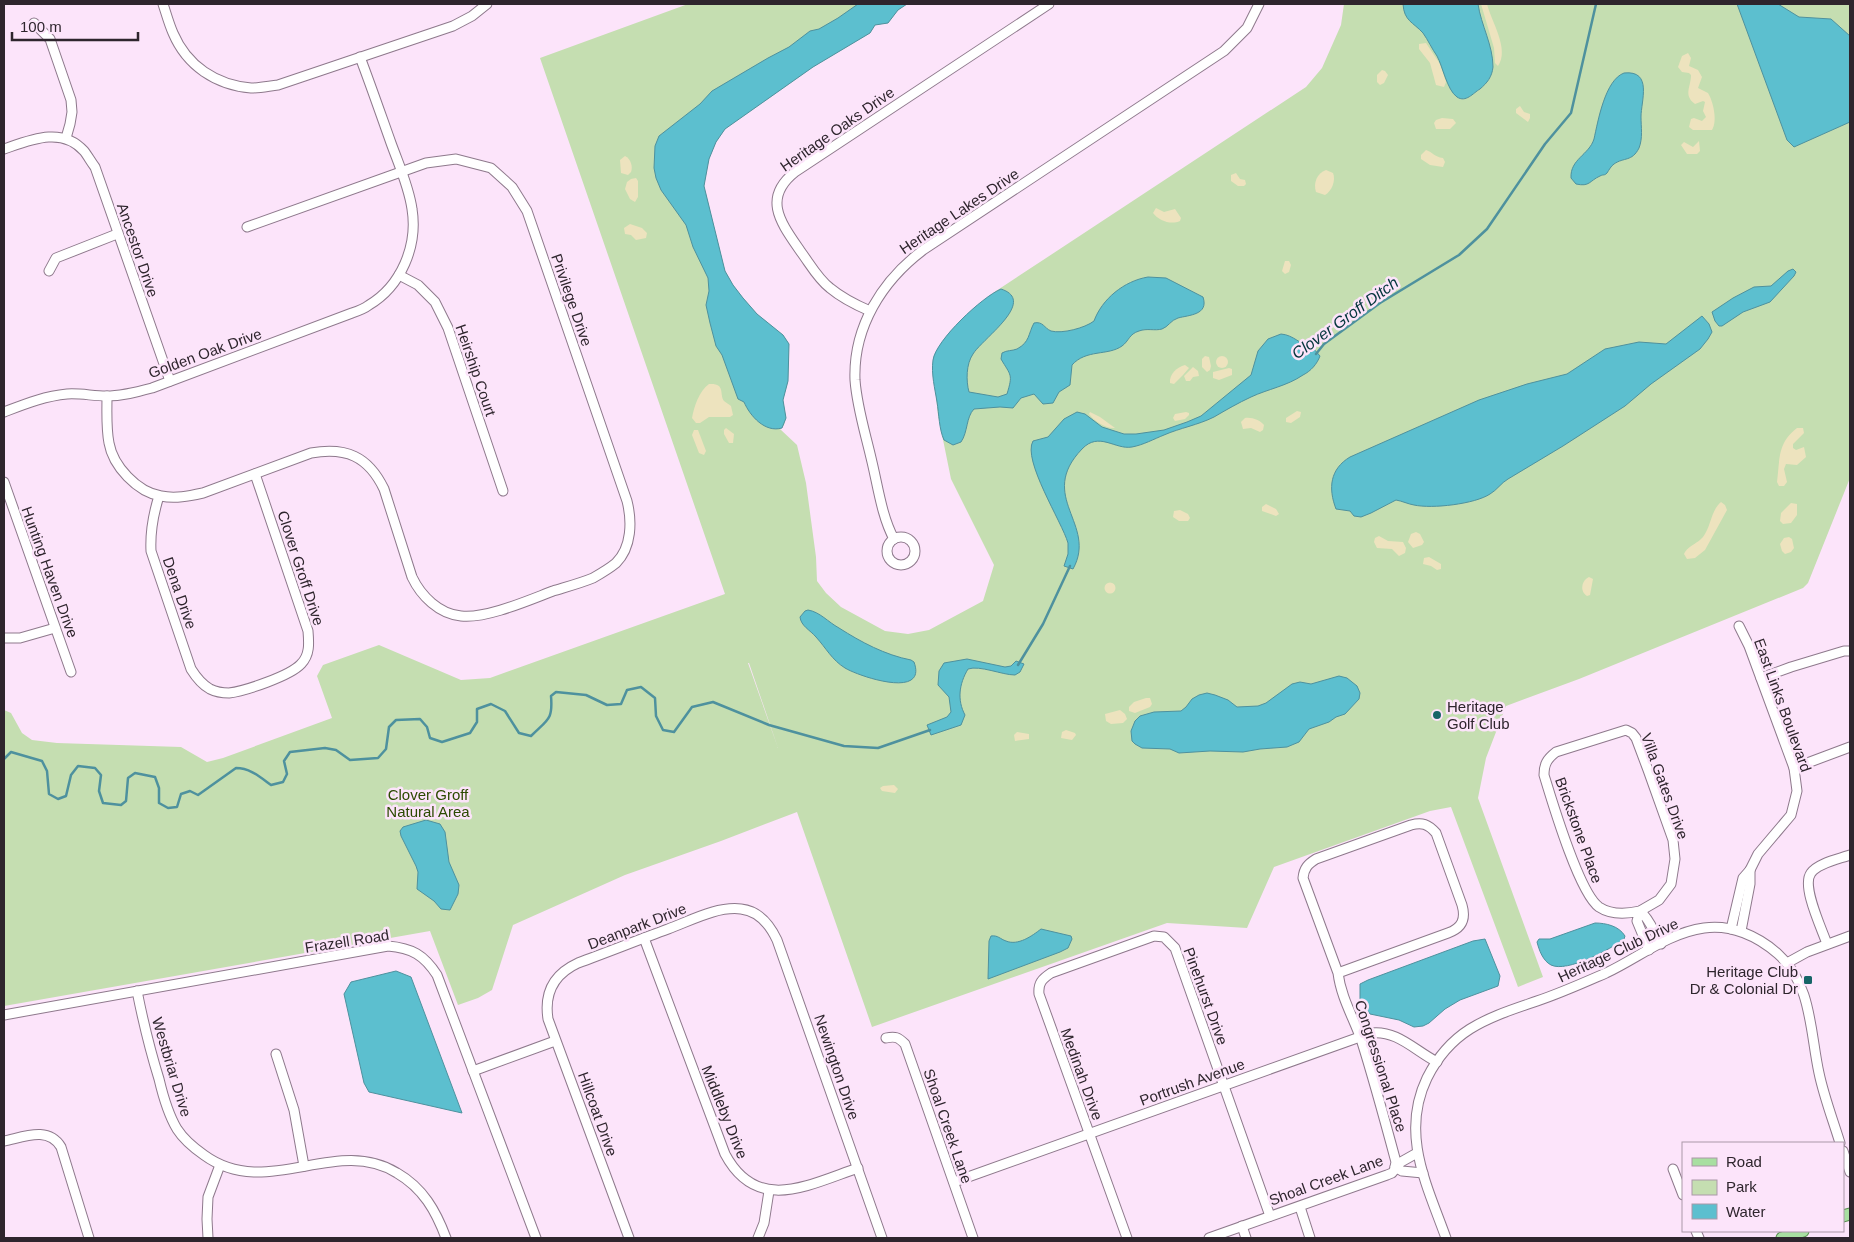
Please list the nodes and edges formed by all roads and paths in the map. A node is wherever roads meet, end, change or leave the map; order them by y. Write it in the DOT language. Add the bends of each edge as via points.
graph roads {
  1 [pos="163,4"];
  2 [pos="486,4"];
  3 [pos="1049,4"];
  4 [pos="1259,4"];
  5 [pos="34,22"];
  6 [pos="360,57"];
  7 [pos="66,138"];
  8 [pos="4,149"];
  9 [pos="402,172"];
  10 [pos="247,227"];
  11 [pos="117,234"];
  12 [pos="49,271"];
  13 [pos="399,275"];
  14 [pos="870,311"];
  15 [pos="170,381"];
  16 [pos="107,396"];
  17 [pos="4,412"];
  18 [pos="254,474"];
  19 [pos="4,482"];
  20 [pos="503,491"];
  21 [pos="159,496"];
  22 [pos="894,539"];
  23 [pos="1739,626"];
  24 [pos="55,628"];
  25 [pos="4,638"];
  26 [pos="1850,651"];
  27 [pos="71,672"];
  28 [pos="1761,678"];
  29 [pos="211,690"];
  30 [pos="1586,742"];
  31 [pos="1850,747"];
  32 [pos="1794,768"];
  33 [pos="1850,855"];
  34 [pos="1750,870"];
  35 [pos="1640,911"];
  36 [pos="753,913"];
  37 [pos="1730,929"];
  38 [pos="1741,931"];
  39 [pos="1850,936"];
  40 [pos="644,938"];
  41 [pos="1661,944"];
  42 [pos="1827,944"];
  43 [pos="1649,950"];
  44 [pos="1100,956"];
  45 [pos="1787,963"];
  46 [pos="1338,973"];
  47 [pos="137,991"];
  48 [pos="547,999"];
  49 [pos="4,1015"];
  50 [pos="1360,1036"];
  51 [pos="886,1038"];
  52 [pos="556,1040"];
  53 [pos="276,1054"];
  54 [pos="1436,1062"];
  55 [pos="473,1071"];
  56 [pos="1223,1085"];
  57 [pos="1089,1133"];
  58 [pos="4,1141"];
  59 [pos="1840,1142"];
  60 [pos="1417,1153"];
  61 [pos="1844,1154"];
  62 [pos="220,1165"];
  63 [pos="304,1166"];
  64 [pos="1395,1167"];
  65 [pos="858,1168"];
  66 [pos="1674,1169"];
  67 [pos="1850,1172"];
  68 [pos="1423,1173"];
  69 [pos="954,1182"];
  70 [pos="769,1191"];
  71 [pos="1682,1192"];
  72 [pos="1300,1206"];
  73 [pos="1270,1216"];
  74 [pos="1242,1226"];
  75 [pos="1800,1232"];
  76 [pos="89,1238"];
  77 [pos="208,1238"];
  78 [pos="446,1238"];
  79 [pos="536,1238"];
  80 [pos="629,1238"];
  81 [pos="758,1238"];
  82 [pos="882,1238"];
  83 [pos="973,1238"];
  84 [pos="1127,1238"];
  85 [pos="1210,1238"];
  86 [pos="1246,1238"];
  87 [pos="1310,1238"];
  88 [pos="1446,1238"];
  89 [pos="1782,1238"];
  1 -- 6 [label="street" via="172,33 182,50 200,69 228,84 252,88 278,84"];
  2 -- 6 [label="street" via="453,26"];
  3 -- 14 [label="street, Heritage Oaks Drive" via="786,178 777,198 779,218 784,228 829,288"];
  4 -- 14 [label="street, Heritage Lakes Drive" via="1247,28 1224,51 911,259 892,278"];
  5 -- 7 [label="street" via="50,39 70,100 72,112"];
  6 -- 9 [label="street, Golden Oak Drive"];
  7 -- 8 [label="street" via="48,136"];
  7 -- 11 [label="street, Ancestor Drive" via="83,150 95,167"];
  9 -- 10 [label="street, Privilege Drive"];
  9 -- 13 [label="street, Golden Oak Drive" via="412,210 413,232 409,255"];
  9 -- 18 [label="street, Privilege Drive" via="426,163 456,159 491,168 512,187 527,211 631,515 629,540 624,552 616,563 594,577 487,614 461,616 436,608 418,589 378,475 356,456 326,450"];
  11 -- 12 [label="street" via="56,258"];
  11 -- 15 [label="street, Ancestor Drive"];
  13 -- 15 [label="street, Golden Oak Drive" via="370,305"];
  13 -- 20 [label="street, Heirship Court" via="418,285 435,302 448,328"];
  14 -- 22 [label="street, Heritage Lakes Drive" via="858,347 856,392"];
  15 -- 16 [label="street, Golden Oak Drive" via="131,393"];
  16 -- 17 [label="street, Golden Oak Drive" via="68,394 35,400"];
  16 -- 21 [label="street" via="109,445 116,462 144,490"];
  18 -- 21 [label="street" via="187,496"];
  18 -- 29 [label="street, Clover Groff Drive" via="308,631 308,655 301,665 286,674 242,690 226,693"];
  19 -- 24 [label="street, Hunting Haven Drive"];
  21 -- 29 [label="street, Dena Drive" via="152,517 151,551 191,669"];
  23 -- 28 [label="street, East Links Boulevard"];
  24 -- 25 [label="street" via="20,638"];
  24 -- 27 [label="street, Hunting Haven Drive"];
  26 -- 28 [label="street"];
  28 -- 32 [label="street, East Links Boulevard"];
  30 -- 35 [label="street, Brickstone Place" via="1548,758 1544,775 1591,900 1610,911 1626,914"];
  30 -- 35 [label="street, Villa Gates Drive" via="1620,731 1632,733 1673,840 1675,859 1671,884 1659,900"];
  31 -- 32 [label="street"];
  32 -- 34 [label="street, East Links Boulevard" via="1797,790 1791,815 1758,854"];
  33 -- 42 [label="street" via="1820,866 1811,872 1807,881"];
  34 -- 37 [label="street, East Links Boulevard" via="1743,878"];
  34 -- 38 [label="street, East Links Boulevard"];
  35 -- 41 [label="street" via="1648,917"];
  35 -- 43 [label="street" via="1637,921"];
  36 -- 40 [label="street, Deanpark Drive" via="742,909 715,911"];
  36 -- 65 [label="street, Newington Drive" via="772,929 777,940"];
  37 -- 38 [label="street, Heritage Club Drive"];
  37 -- 41 [label="street, Heritage Club Drive" via="1703,928"];
  38 -- 45 [label="street, Heritage Club Drive" via="1770,948"];
  39 -- 42 [label="street"];
  40 -- 48 [label="street, Deanpark Drive" via="568,968 554,982"];
  40 -- 70 [label="street, Middleby Drive" via="732,1169 749,1183"];
  41 -- 43 [label="street, Heritage Club Drive"];
  42 -- 45 [label="street"];
  43 -- 54 [label="street, Heritage Club Drive" via="1558,994 1493,1016 1456,1040"];
  44 -- 56 [label="street, Pinehurst Drive" via="1154,936 1171,942"];
  44 -- 57 [label="street, Medinah Drive" via="1051,973 1038,986"];
  45 -- 59 [label="street, Heritage Club Drive" via="1805,997 1819,1072"];
  46 -- 46 [label="street, Congressional Place" via="1303,878 1304,871 1316,859 1411,825 1429,826 1436,833 1462,905 1465,915 1462,924 1448,934"];
  46 -- 50 [label="street, Congressional Place" via="1339,984"];
  47 -- 49 [label="street, Frazell Road"];
  47 -- 55 [label="street, Frazell Road" via="381,947 404,948 418,954 437,975"];
  47 -- 62 [label="street, Westbriar Drive" via="149,1047 168,1110 178,1130 194,1148"];
  48 -- 52 [label="street, Hillcoat Drive" via="548,1019"];
  50 -- 54 [label="street, Portrush Avenue" via="1382,1032 1398,1037"];
  50 -- 56 [label="street, Portrush Avenue"];
  50 -- 64 [label="street, Congressional Place"];
  51 -- 69 [label="street, Shoal Creek Lane" via="893,1036 905,1044"];
  52 -- 55 [label="street"];
  52 -- 80 [label="street, Hillcoat Drive"];
  53 -- 63 [label="street" via="294,1110"];
  54 -- 60 [label="street, Heritage Club Drive" via="1418,1104 1415,1120"];
  55 -- 79 [label="street, Frazell Road"];
  56 -- 57 [label="street, Portrush Avenue"];
  56 -- 73 [label="street, Pinehurst Drive"];
  57 -- 69 [label="street, Portrush Avenue"];
  57 -- 84 [label="street, Medinah Drive"];
  58 -- 76 [label="street" via="39,1134 56,1139"];
  60 -- 64 [label="street, Shoal Creek Lane"];
  60 -- 68 [label="street, Heritage Club Drive"];
  61 -- 67 [label="street"];
  62 -- 63 [label="street, Westbriar Drive" via="262,1173"];
  62 -- 77 [label="street" via="208,1197"];
  63 -- 78 [label="street, Westbriar Drive" via="361,1160 392,1169 421,1191"];
  64 -- 68 [label="street, Shoal Creek Lane"];
  64 -- 72 [label="street, Shoal Creek Lane" via="1392,1173"];
  65 -- 70 [label="street, Middleby Drive" via="798,1189"];
  65 -- 82 [label="street, Newington Drive"];
  66 -- 71 [label="street"];
  68 -- 88 [label="street, Heritage Club Drive"];
  69 -- 83 [label="street, Shoal Creek Lane"];
  70 -- 81 [label="street"];
  72 -- 73 [label="street, Shoal Creek Lane"];
  72 -- 87 [label="street"];
  73 -- 74 [label="street, Shoal Creek Lane"];
  74 -- 85 [label="street, Shoal Creek Lane"];
  74 -- 86 [label="street"];
  75 -- 89 [label="main road"];
}
